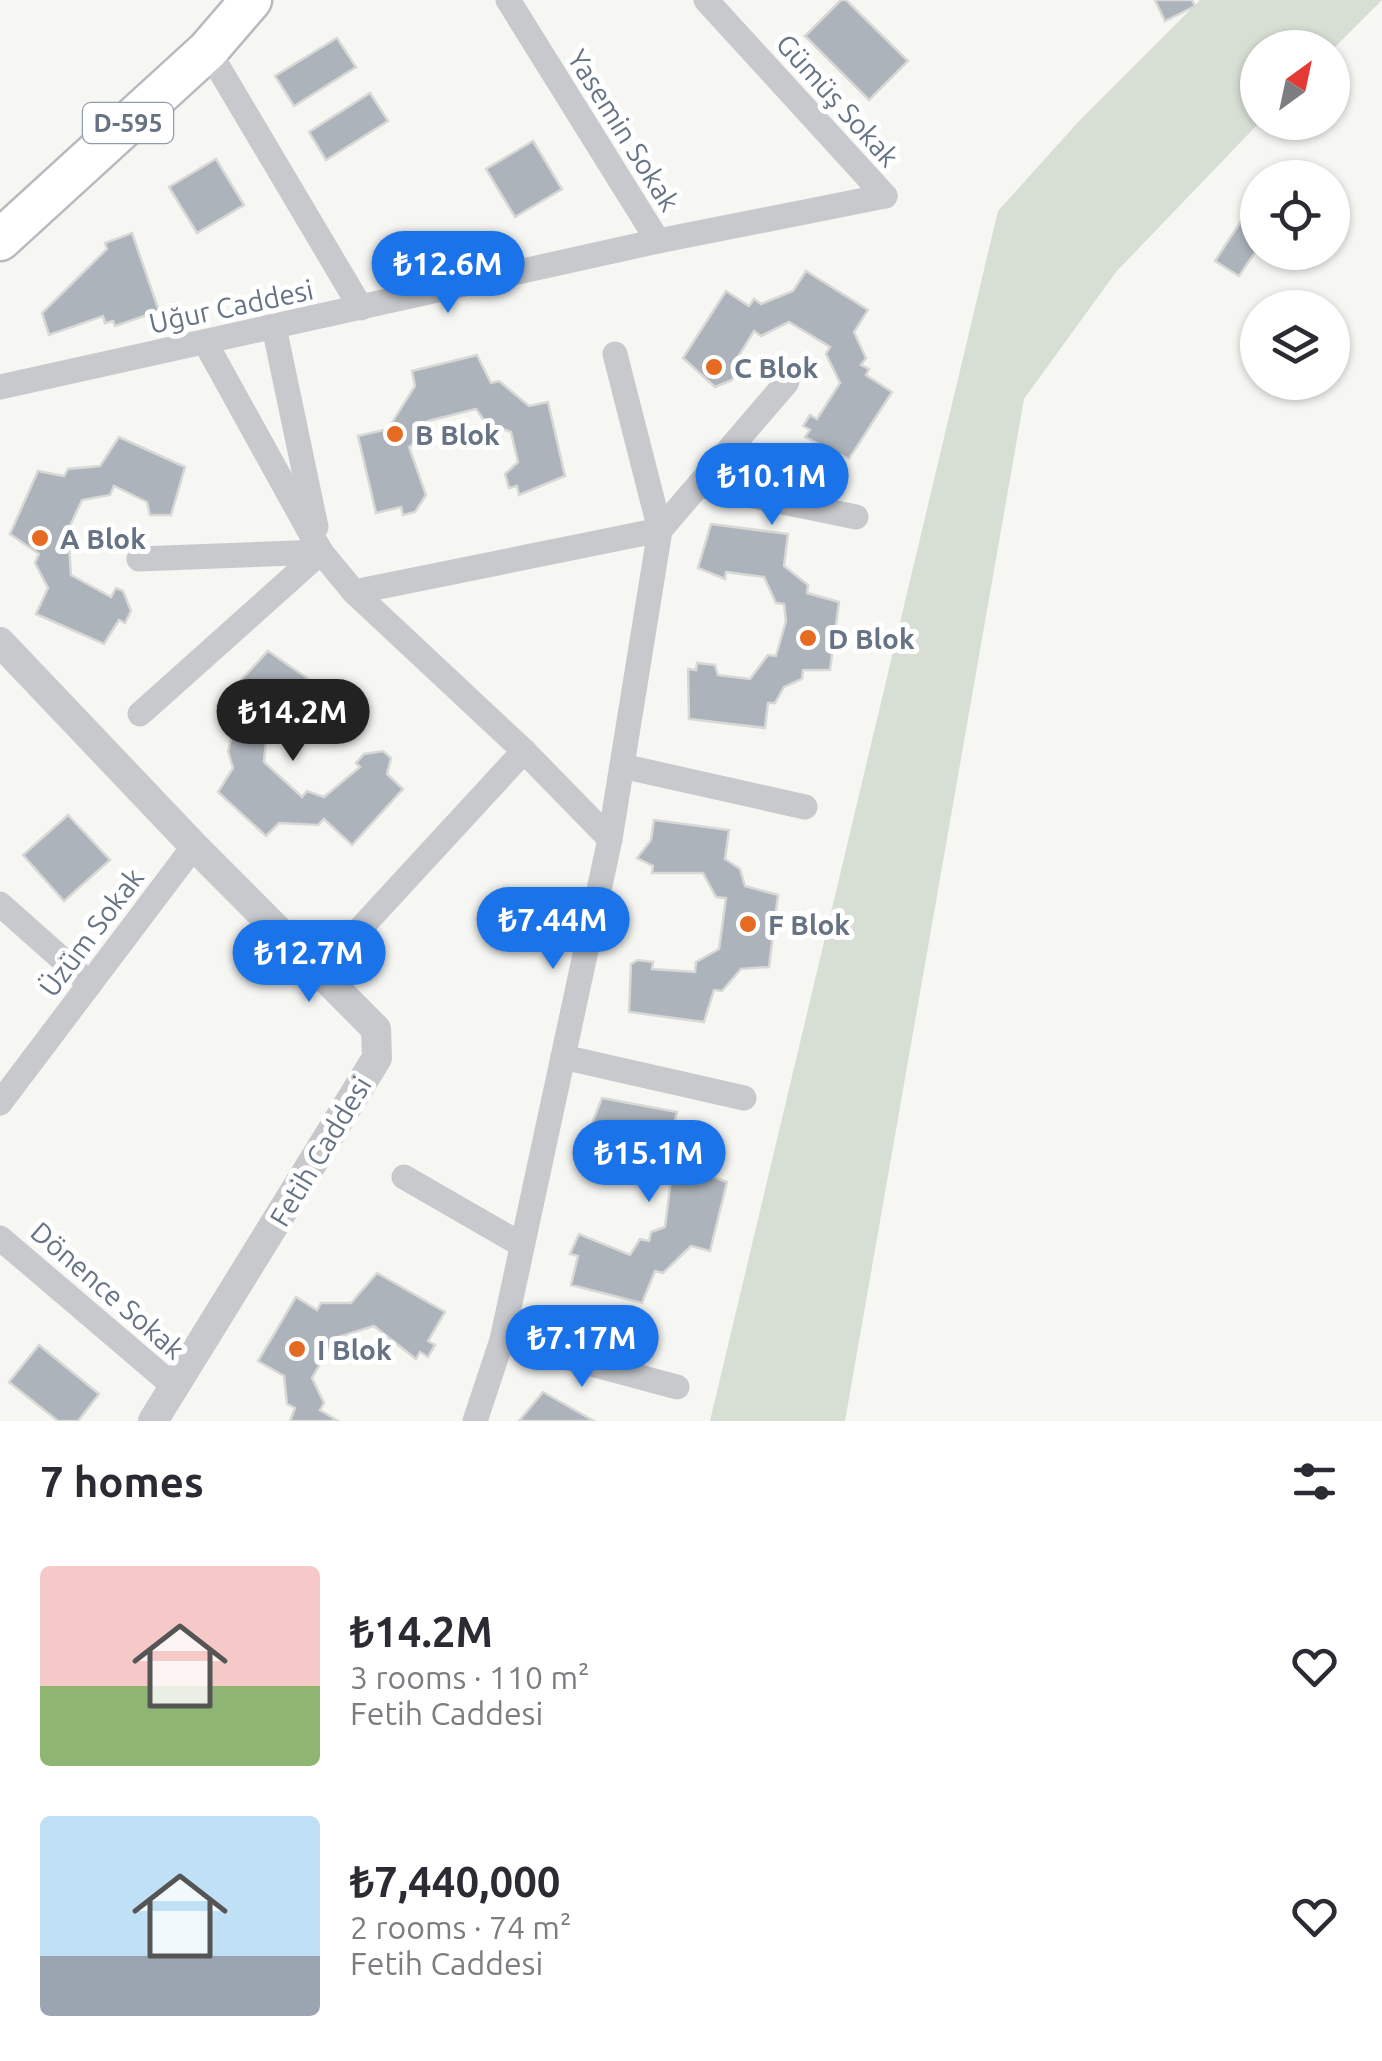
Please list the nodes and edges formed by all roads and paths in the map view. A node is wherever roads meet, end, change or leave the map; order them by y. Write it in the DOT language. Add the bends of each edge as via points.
graph roads {
  1 [pos="251,0"];
  2 [pos="508,0"];
  3 [pos="706,0"];
  4 [pos="208,50"];
  5 [pos="885,196"];
  6 [pos="0,240"];
  7 [pos="658,241"];
  8 [pos="361,308"];
  9 [pos="274,327"];
  10 [pos="205,342"];
  11 [pos="615,354"];
  12 [pos="787,382"];
  13 [pos="0,386"];
  14 [pos="699,485"];
  15 [pos="856,517"];
  16 [pos="660,530"];
  17 [pos="321,552"];
  18 [pos="139,559"];
  19 [pos="354,592"];
  20 [pos="1,643"];
  21 [pos="140,714"];
  22 [pos="524,751"];
  23 [pos="622,766"];
  24 [pos="805,807"];
  25 [pos="610,839"];
  26 [pos="194,846"];
  27 [pos="0,904"];
  28 [pos="360,929"];
  29 [pos="90,984"];
  30 [pos="563,1056"];
  31 [pos="744,1098"];
  32 [pos="0,1102"];
  33 [pos="404,1177"];
  34 [pos="0,1238"];
  35 [pos="522,1245"];
  36 [pos="502,1340"];
  37 [pos="677,1387"];
  38 [pos="176,1388"];
  39 [pos="153,1421"];
  40 [pos="474,1421"];
  1 -- 4 [label="main road, D-595"];
  2 -- 7 [label="street, Yasemin Sokak"];
  3 -- 5 [label="street, Gümüş Sokak"];
  4 -- 6 [label="main road, D-595"];
  4 -- 8 [label="street"];
  5 -- 7 [label="street, Uğur Caddesi"];
  7 -- 8 [label="street, Uğur Caddesi"];
  8 -- 9 [label="street, Uğur Caddesi"];
  9 -- 10 [label="street, Uğur Caddesi"];
  9 -- 17 [label="street"];
  10 -- 13 [label="street, Uğur Caddesi"];
  10 -- 17 [label="street"];
  11 -- 16 [label="street"];
  12 -- 14 [label="street"];
  14 -- 15 [label="street"];
  14 -- 16 [label="street"];
  16 -- 19 [label="street"];
  16 -- 23 [label="street"];
  17 -- 18 [label="street"];
  17 -- 19 [label="street"];
  17 -- 21 [label="street"];
  19 -- 22 [label="street"];
  20 -- 26 [label="street, Fetih Caddesi"];
  22 -- 25 [label="street"];
  22 -- 28 [label="street"];
  23 -- 24 [label="street"];
  23 -- 25 [label="street"];
  25 -- 30 [label="street"];
  26 -- 29 [label="street, Üzüm Sokak"];
  26 -- 38 [label="street, Fetih Caddesi" via="376,1029 377,1058"];
  27 -- 29 [label="street"];
  29 -- 32 [label="street, Üzüm Sokak"];
  30 -- 31 [label="street"];
  30 -- 35 [label="street"];
  33 -- 35 [label="street"];
  34 -- 38 [label="street, Dönence Sokak"];
  35 -- 36 [label="street"];
  36 -- 37 [label="street"];
  36 -- 40 [label="street"];
  38 -- 39 [label="street, Fetih Caddesi"];
}
